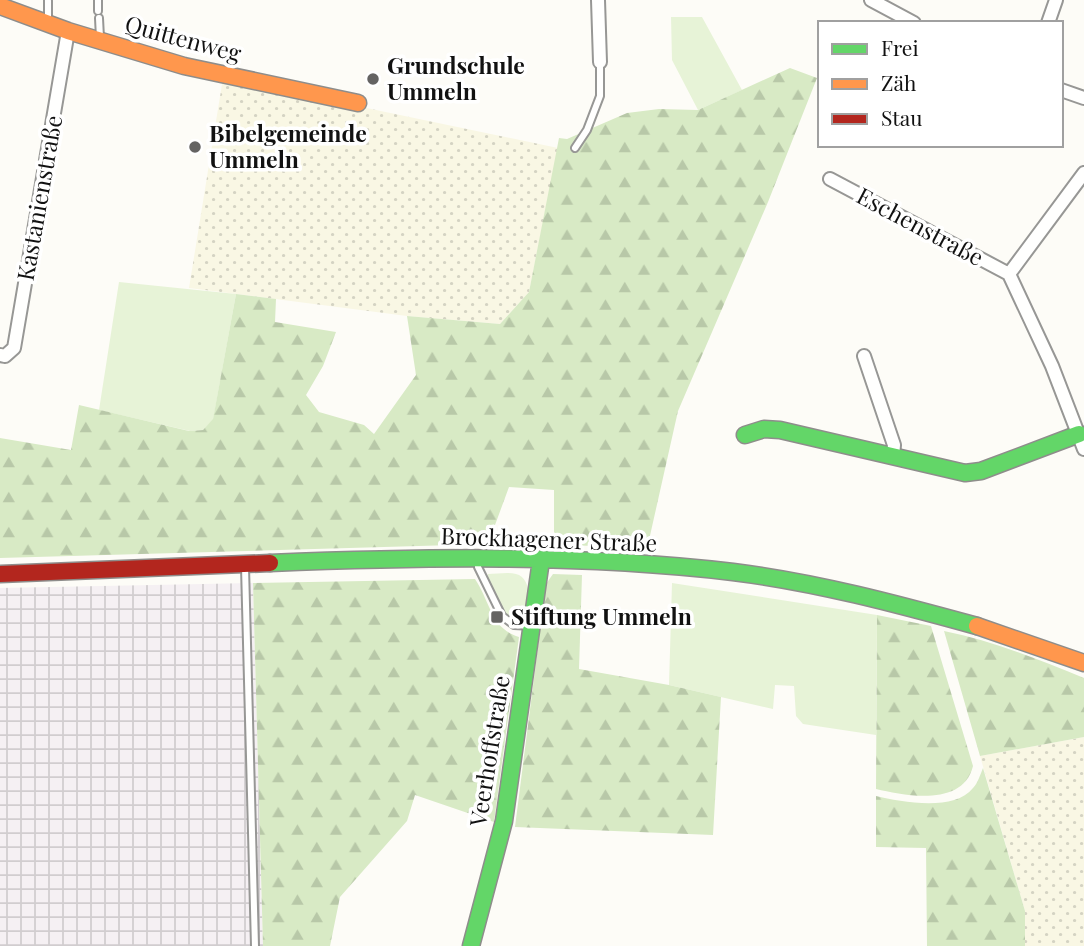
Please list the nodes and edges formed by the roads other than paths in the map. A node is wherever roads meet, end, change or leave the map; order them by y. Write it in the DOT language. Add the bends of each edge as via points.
graph roads {
  1 [pos="98,0"];
  2 [pos="598,0"];
  3 [pos="871,0"];
  4 [pos="1056,0"];
  5 [pos="48,1"];
  6 [pos="0,6"];
  7 [pos="910,21"];
  8 [pos="1049,21"];
  9 [pos="47,23"];
  10 [pos="68,31"];
  11 [pos="100,40"];
  12 [pos="600,62"];
  13 [pos="1063,91"];
  14 [pos="1084,98"];
  15 [pos="358,103"];
  16 [pos="575,148"];
  17 [pos="1084,173"];
  18 [pos="830,179"];
  19 [pos="1009,274"];
  20 [pos="0,355"];
  21 [pos="864,356"];
  22 [pos="745,435"];
  23 [pos="1082,442"];
  24 [pos="893,457"];
  25 [pos="478,560"];
  26 [pos="541,561"];
  27 [pos="245,564"];
  28 [pos="0,574"];
  29 [pos="533,626"];
  30 [pos="1084,663"];
  31 [pos="255,946"];
  32 [pos="471,946"];
  1 -- 11 [label="lane"];
  2 -- 12 [label="street"];
  3 -- 7 [label="street"];
  4 -- 8 [label="street"];
  5 -- 9 [label="lane"];
  6 -- 9 [label="street, Quittenweg"];
  9 -- 10 [label="street, Quittenweg"];
  10 -- 11 [label="street, Quittenweg"];
  10 -- 20 [label="street, Kastanienstraße" via="14,348"];
  11 -- 15 [label="street, Quittenweg" via="184,66"];
  12 -- 16 [label="lane" via="600,96"];
  13 -- 14 [label="street"];
  17 -- 19 [label="street"];
  18 -- 19 [label="street, Eschenstraße"];
  19 -- 23 [label="street"];
  21 -- 24 [label="street" via="894,445"];
  22 -- 24 [label="street" via="772,429"];
  23 -- 24 [label="street" via="965,473"];
  25 -- 26 [label="street, Brockhagener Straße"];
  25 -- 27 [label="street, Brockhagener Straße"];
  25 -- 29 [label="lane" via="502,616 514,625"];
  26 -- 29 [label="street, Veerhoffstraße"];
  26 -- 30 [label="street, Brockhagener Straße" via="734,572 834,590 957,621"];
  27 -- 28 [label="street, Brockhagener Straße"];
  27 -- 31 [label="lane"];
  29 -- 32 [label="street, Veerhoffstraße" via="503,821"];
}
